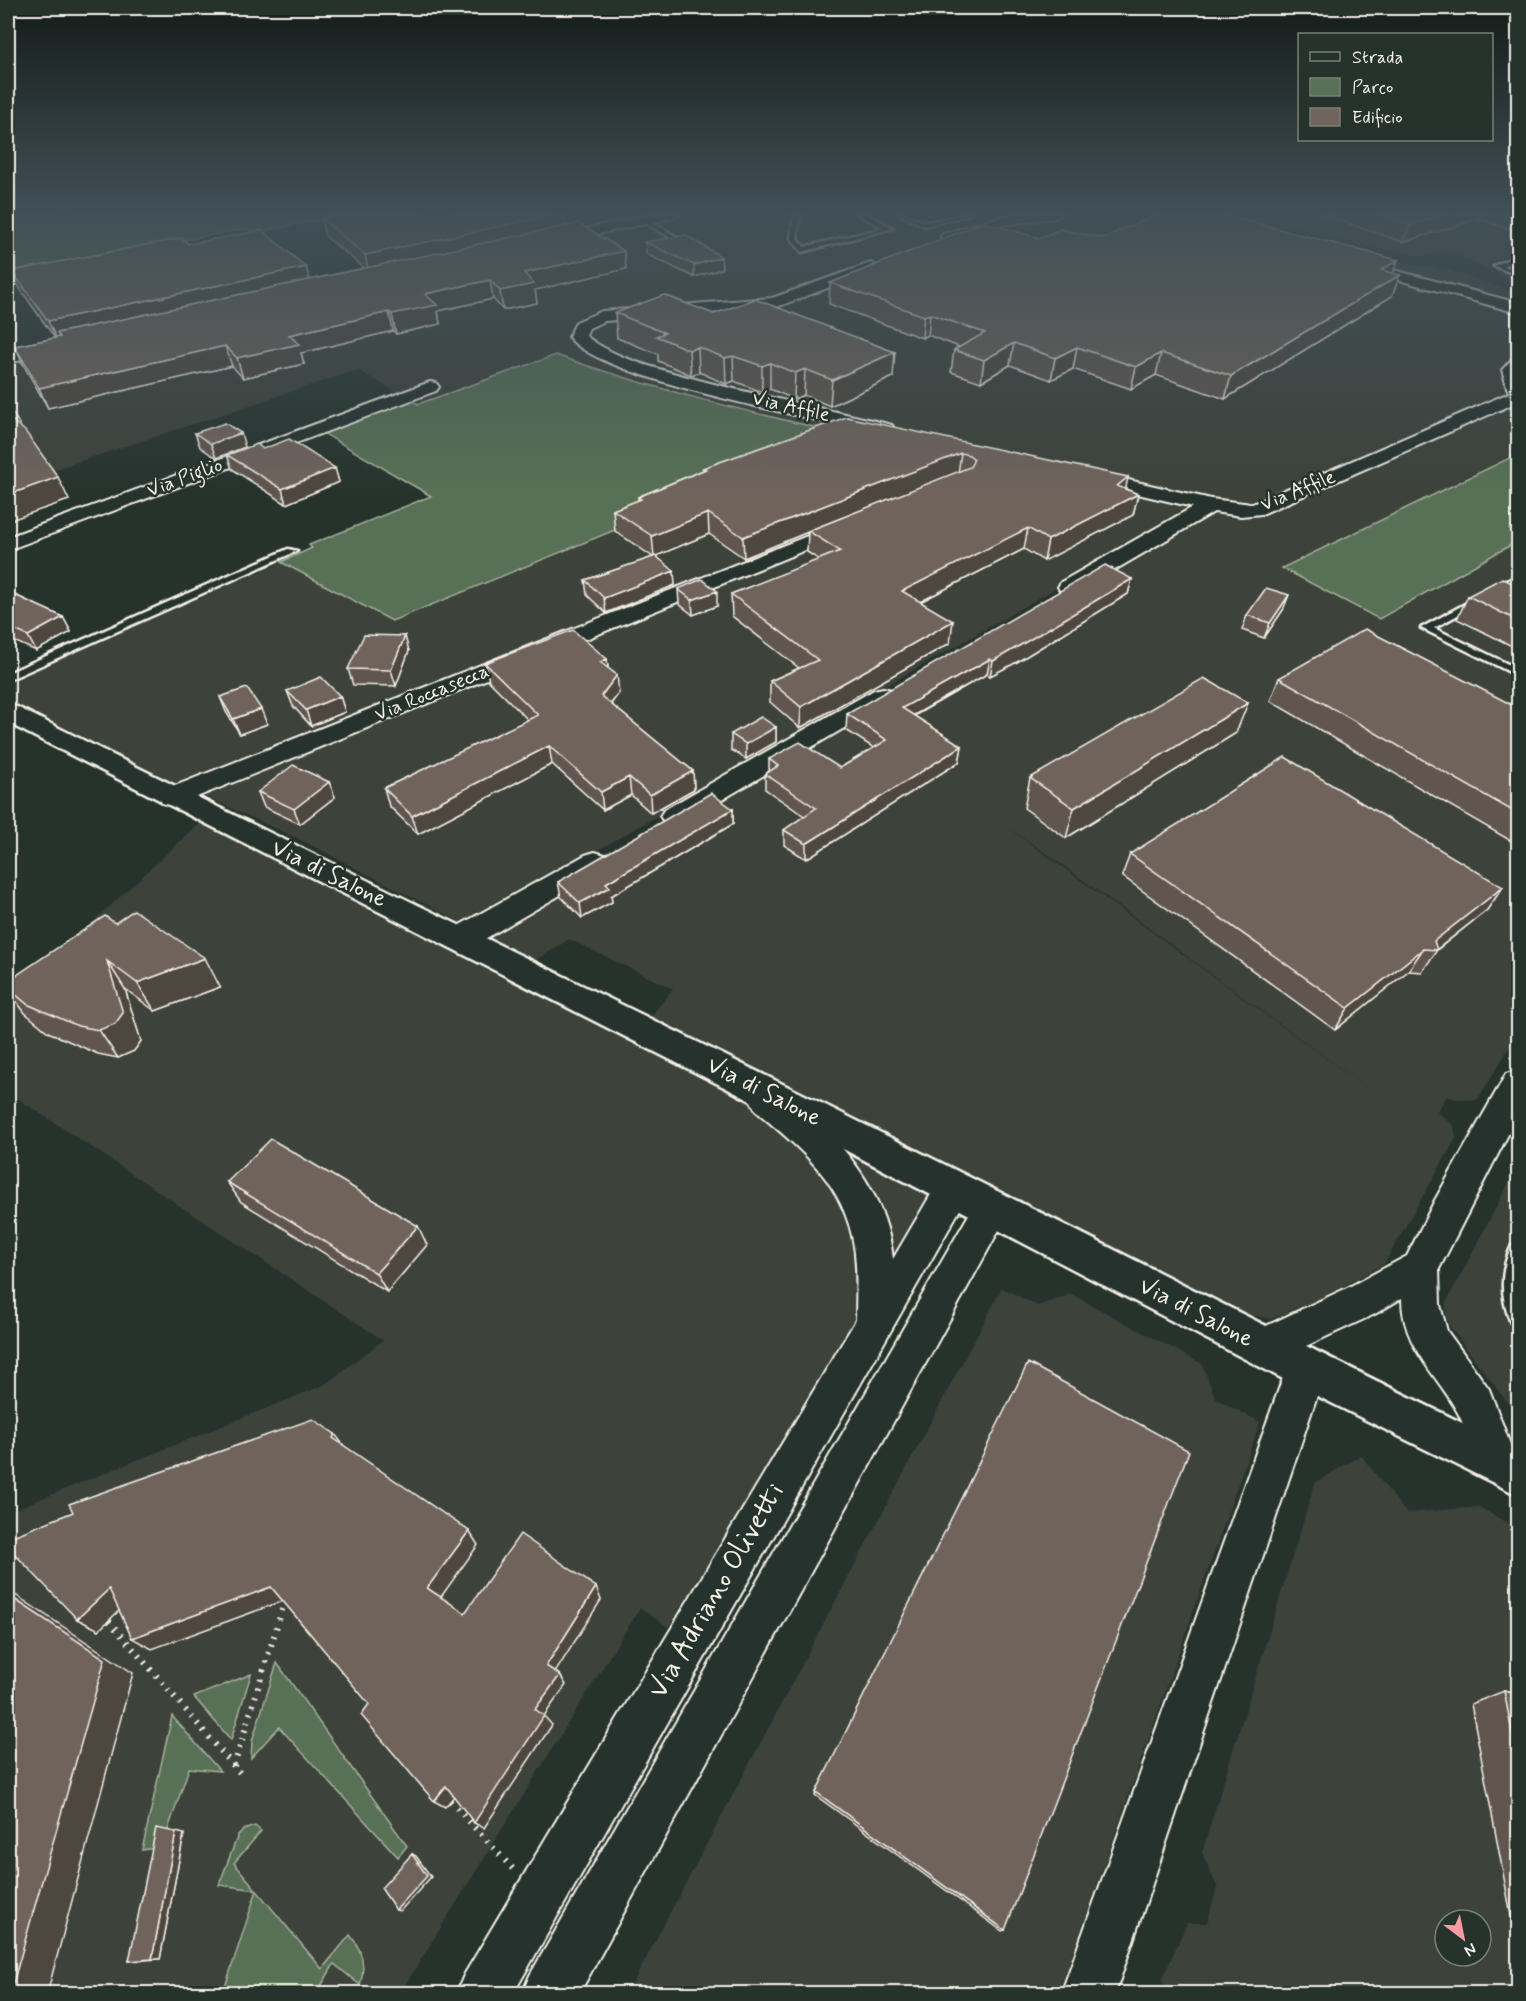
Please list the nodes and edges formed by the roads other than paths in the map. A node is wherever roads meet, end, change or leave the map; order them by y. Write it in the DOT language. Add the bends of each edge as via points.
graph roads {
  1 [pos="713,307"];
  2 [pos="76,343"];
  3 [pos="8,358"];
  4 [pos="1518,363"];
  5 [pos="430,387"];
  6 [pos="1518,390"];
  7 [pos="899,432"];
  8 [pos="1072,473"];
  9 [pos="1211,505"];
  10 [pos="870,517"];
  11 [pos="8,544"];
  12 [pos="292,551"];
  13 [pos="1518,578"];
  14 [pos="1047,600"];
  15 [pos="1518,673"];
  16 [pos="8,677"];
  17 [pos="903,684"];
  18 [pos="8,713"];
  19 [pos="172,797"];
  20 [pos="656,826"];
  21 [pos="615,850"];
  22 [pos="460,939"];
  23 [pos="740,1079"];
  24 [pos="1518,1084"];
  25 [pos="953,1190"];
  26 [pos="992,1208"];
  27 [pos="1518,1251"];
  28 [pos="1420,1268"];
  29 [pos="1518,1317"];
  30 [pos="875,1324"];
  31 [pos="1263,1347"];
  32 [pos="1306,1369"];
  33 [pos="1507,1467"];
  34 [pos="483,1994"];
  35 [pos="549,1994"];
  36 [pos="1088,1994"];
  1 -- 7 [label="street, Via Affile" via="602,316 582,325 577,337 599,352 668,378"];
  2 -- 3 [label="street"];
  4 -- 6 [label="street, Via Affile" via="1512,370"];
  5 -- 11 [label="street, Via Piglio"];
  6 -- 9 [label="street, Via Affile" via="1518,396 1268,506 1249,511"];
  8 -- 9 [label="street, Via Affile"];
  9 -- 14 [label="street"];
  10 -- 19 [label="street, Via Roccasecca"];
  12 -- 16 [label="lane"];
  13 -- 15 [label="lane" via="1426,628"];
  17 -- 20 [label="street"];
  18 -- 19 [label="street, Via di Salone"];
  19 -- 22 [label="street, Via di Salone"];
  21 -- 22 [label="street"];
  22 -- 23 [label="street, Via di Salone"];
  23 -- 25 [label="street, Via di Salone"];
  23 -- 30 [label="street" via="813,1137 846,1175 858,1196 875,1258"];
  24 -- 28 [label="street"];
  25 -- 26 [label="street, Via di Salone"];
  25 -- 30 [label="street, Via Adriano Olivetti"];
  26 -- 31 [label="street, Via di Salone"];
  26 -- 35 [label="street, Via Adriano Olivetti"];
  27 -- 29 [label="lane" via="1510,1290"];
  28 -- 31 [label="street"];
  28 -- 33 [label="street" via="1421,1305 1430,1339 1475,1403"];
  30 -- 34 [label="street, Via Adriano Olivetti"];
  31 -- 32 [label="street, Via di Salone"];
  32 -- 33 [label="street, Via di Salone"];
  32 -- 36 [label="street"];
}
